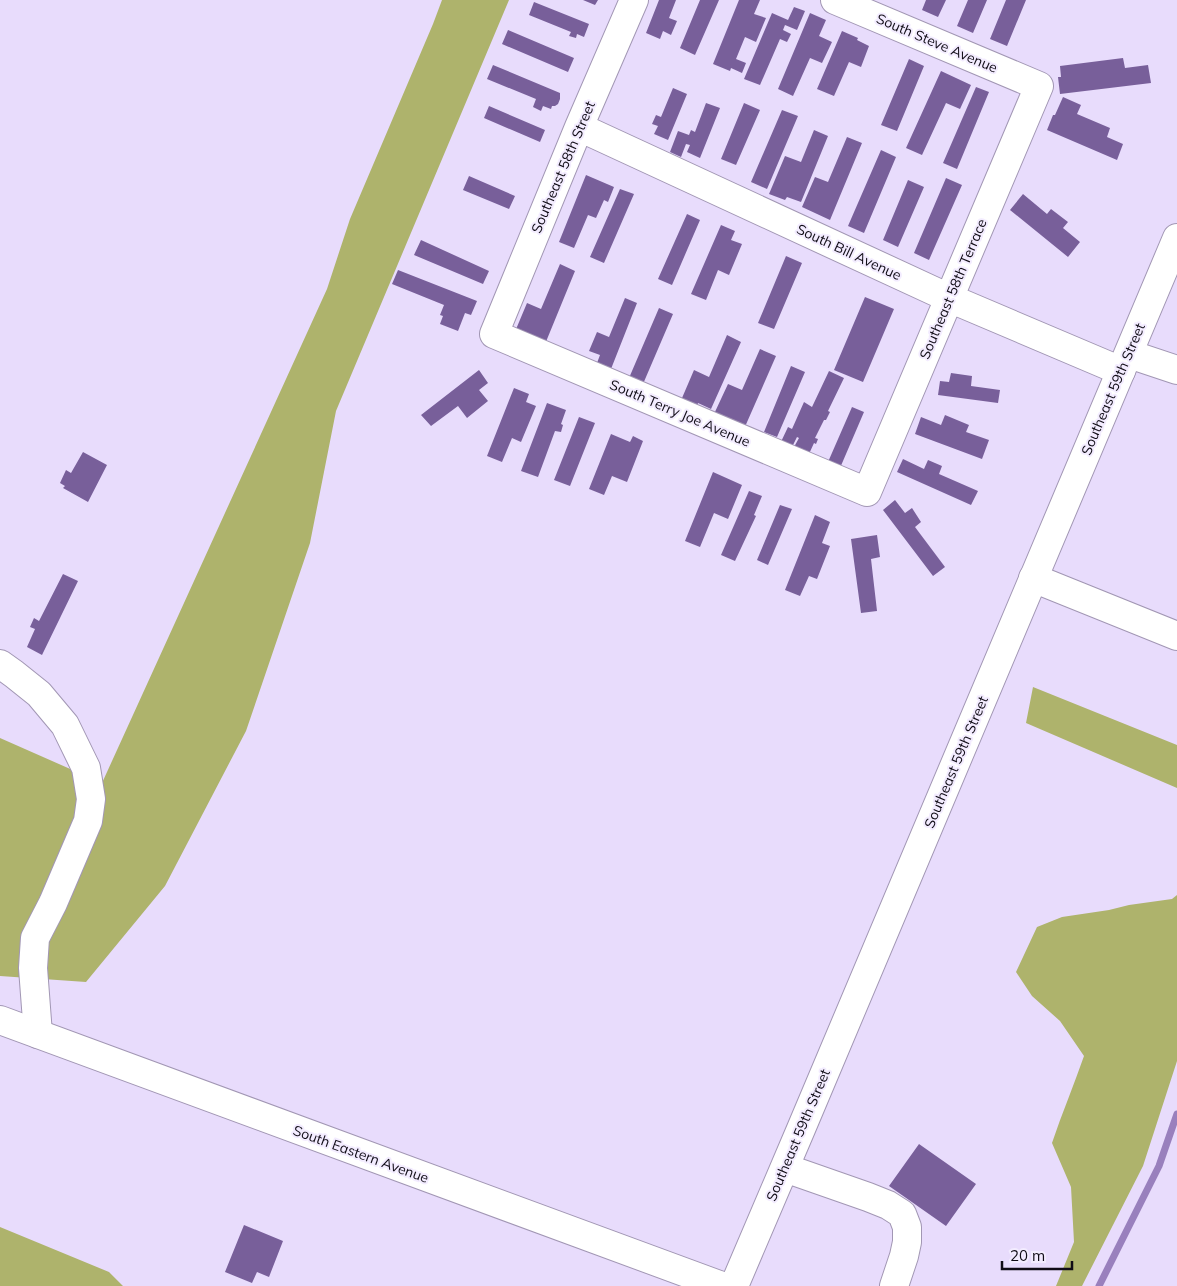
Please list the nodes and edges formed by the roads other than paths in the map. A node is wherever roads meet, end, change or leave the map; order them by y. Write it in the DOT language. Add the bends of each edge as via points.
graph roads {
  1 [pos="634,0"];
  2 [pos="835,0"];
  3 [pos="1039,86"];
  4 [pos="579,127"];
  5 [pos="1177,238"];
  6 [pos="949,298"];
  7 [pos="494,334"];
  8 [pos="1125,362"];
  9 [pos="1177,370"];
  10 [pos="867,492"];
  11 [pos="1033,578"];
  12 [pos="1177,636"];
  13 [pos="0,664"];
  14 [pos="0,1020"];
  15 [pos="38,1034"];
  16 [pos="784,1168"];
  17 [pos="722,1286"];
  18 [pos="734,1286"];
  19 [pos="894,1286"];
  1 -- 4 [label="street, Southeast 58th Street"];
  2 -- 3 [label="street, South Steve Avenue"];
  3 -- 6 [label="street, Southeast 58th Terrace"];
  4 -- 6 [label="street, South Bill Avenue"];
  4 -- 7 [label="street, Southeast 58th Street"];
  5 -- 8 [label="street, Southeast 59th Street"];
  6 -- 8 [label="street, South Bill Avenue"];
  6 -- 10 [label="street, Southeast 58th Terrace"];
  7 -- 10 [label="street, South Terry Joe Avenue"];
  8 -- 9 [label="street, South Bill Avenue"];
  8 -- 11 [label="street, Southeast 59th Street"];
  11 -- 12 [label="street"];
  11 -- 16 [label="street, Southeast 59th Street"];
  13 -- 15 [label="street" via="39,694 65,725 86,768 91,799 88,821 35,938 32,968"];
  14 -- 15 [label="street, South Eastern Avenue"];
  15 -- 17 [label="street, South Eastern Avenue"];
  16 -- 18 [label="street, Southeast 59th Street"];
  16 -- 19 [label="street" via="868,1197 902,1214 907,1227 907,1242"];
}
